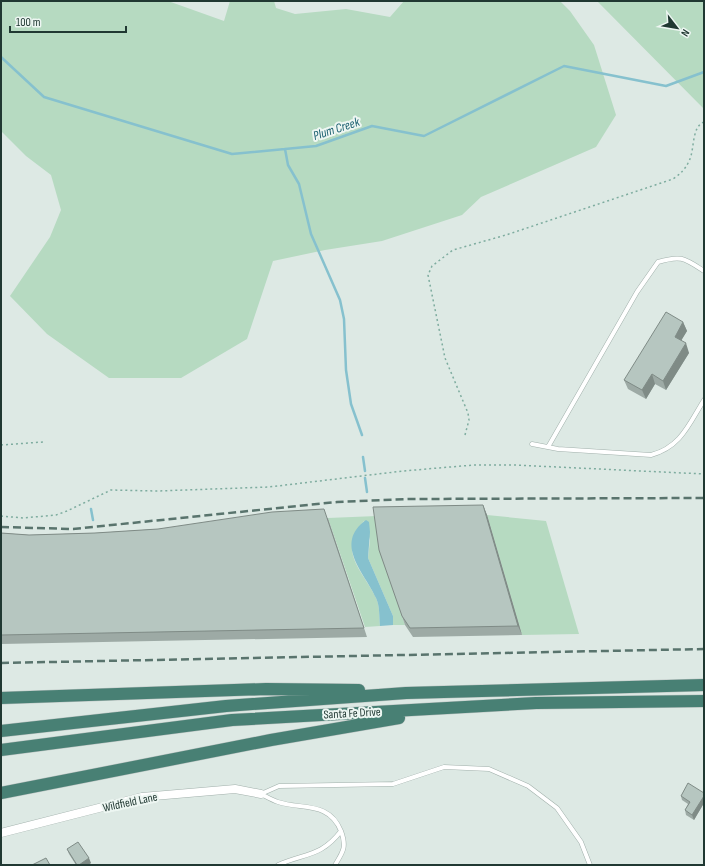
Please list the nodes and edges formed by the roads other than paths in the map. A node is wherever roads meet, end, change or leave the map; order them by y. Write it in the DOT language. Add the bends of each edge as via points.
graph roads {
  1 [pos="704,271"];
  2 [pos="704,400"];
  3 [pos="532,444"];
  4 [pos="548,447"];
  5 [pos="704,686"];
  6 [pos="446,692"];
  7 [pos="1,698"];
  8 [pos="704,701"];
  9 [pos="536,703"];
  10 [pos="1,731"];
  11 [pos="1,750"];
  12 [pos="1,793"];
  13 [pos="261,794"];
  14 [pos="341,831"];
  15 [pos="1,833"];
  16 [pos="278,865"];
  17 [pos="334,865"];
  18 [pos="590,865"];
  1 -- 4 [label="lane" via="685,259 674,257 658,262"];
  2 -- 4 [label="lane" via="678,441 665,451 651,455"];
  3 -- 4 [label="lane"];
  5 -- 6 [label="highway, Santa Fe Drive"];
  6 -- 7 [label="highway" via="266,689"];
  6 -- 10 [label="highway, Santa Fe Drive" via="226,706"];
  8 -- 9 [label="highway, Santa Fe Drive"];
  9 -- 11 [label="highway, Santa Fe Drive" via="232,720"];
  9 -- 12 [label="highway" via="387,719"];
  13 -- 14 [label="lane" via="279,802 312,807 327,813"];
  13 -- 15 [label="street, Wildfield Lane" via="235,789 142,797"];
  13 -- 18 [label="lane" via="279,786 392,784 444,767 489,769 528,786 557,808 581,842"];
  14 -- 16 [label="lane" via="319,852"];
  14 -- 17 [label="lane" via="345,843 342,854"];
}
